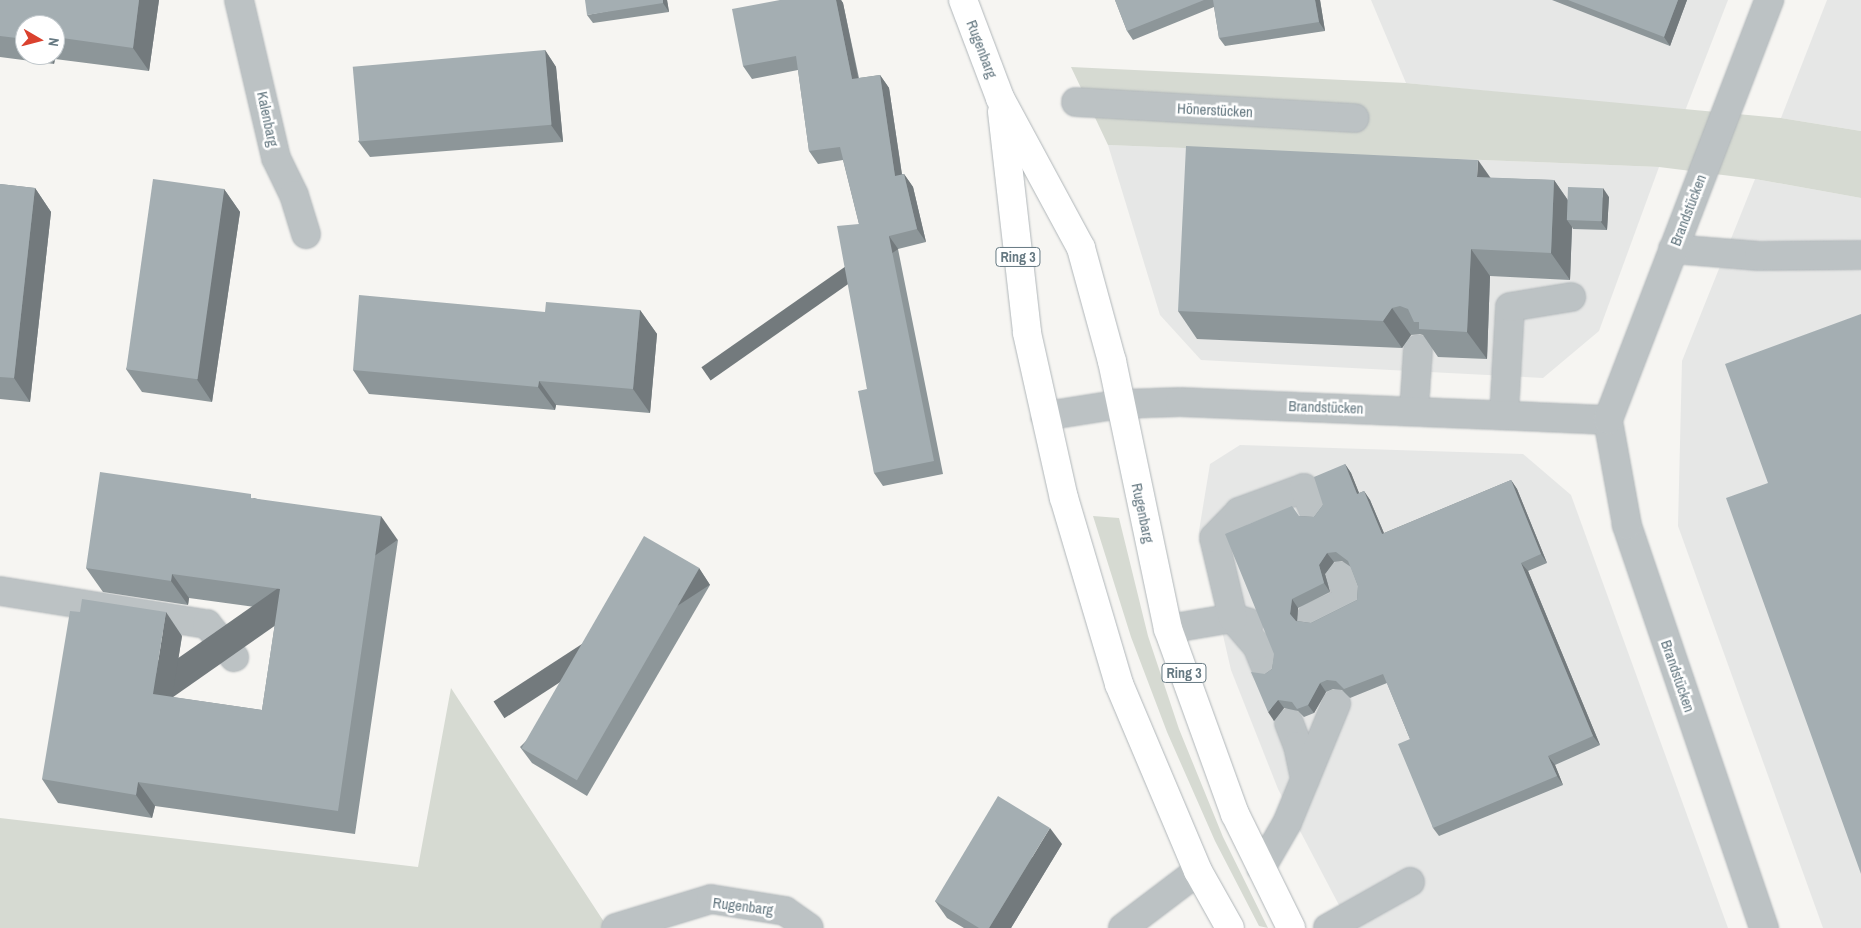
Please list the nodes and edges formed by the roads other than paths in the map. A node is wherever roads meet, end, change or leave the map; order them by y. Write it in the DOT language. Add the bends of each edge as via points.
graph roads {
  1 [pos="239,0"];
  2 [pos="963,0"];
  3 [pos="1769,0"];
  4 [pos="1000,98"];
  5 [pos="1076,102"];
  6 [pos="1355,118"];
  7 [pos="306,234"];
  8 [pos="1673,249"];
  9 [pos="1861,255"];
  10 [pos="1571,297"];
  11 [pos="1418,348"];
  12 [pos="1121,404"];
  13 [pos="1414,410"];
  14 [pos="1504,415"];
  15 [pos="1045,416"];
  16 [pos="1608,420"];
  17 [pos="1314,512"];
  18 [pos="1340,576"];
  19 [pos="0,591"];
  20 [pos="1311,617"];
  21 [pos="1233,618"];
  22 [pos="1263,626"];
  23 [pos="1168,629"];
  24 [pos="234,657"];
  25 [pos="1266,668"];
  26 [pos="1324,718"];
  27 [pos="1289,723"];
  28 [pos="1305,779"];
  29 [pos="1261,868"];
  30 [pos="1198,871"];
  31 [pos="1410,882"];
  32 [pos="616,928"];
  33 [pos="809,928"];
  34 [pos="1123,928"];
  35 [pos="1230,928"];
  36 [pos="1291,928"];
  37 [pos="1328,928"];
  38 [pos="1764,928"];
  1 -- 7 [label="street, Kalenbarg" via="276,158 294,195"];
  2 -- 4 [label="main road, Rugenbarg / Ring 3"];
  3 -- 8 [label="street, Brandstücken"];
  4 -- 12 [label="main road, Rugenbarg / Ring 3" via="1081,248"];
  4 -- 15 [label="main road, Rugenbarg / Ring 3" via="1027,333"];
  5 -- 6 [label="street, Hönerstücken"];
  8 -- 9 [label="street" via="1759,256"];
  8 -- 16 [label="street, Brandstücken"];
  10 -- 14 [label="street" via="1510,307"];
  11 -- 13 [label="street"];
  12 -- 13 [label="street, Brandstücken" via="1226,403"];
  12 -- 15 [label="street, Brandstücken"];
  12 -- 23 [label="main road, Rugenbarg / Ring 3"];
  13 -- 14 [label="street, Brandstücken"];
  14 -- 16 [label="street, Brandstücken"];
  15 -- 30 [label="main road, Rugenbarg / Ring 3" via="1064,498 1119,684"];
  16 -- 38 [label="street, Brandstücken" via="1627,525"];
  17 -- 21 [label="street" via="1304,488 1239,512 1214,538"];
  18 -- 20 [label="street" via="1350,600"];
  19 -- 24 [label="street" via="206,624"];
  21 -- 22 [label="street"];
  21 -- 23 [label="street"];
  21 -- 25 [label="street" via="1257,646"];
  23 -- 29 [label="main road, Rugenbarg / Ring 3" via="1235,814"];
  26 -- 28 [label="street"];
  27 -- 28 [label="street"];
  28 -- 29 [label="street" via="1287,822"];
  29 -- 36 [label="main road, Rugenbarg / Ring 3"];
  30 -- 34 [label="street"];
  30 -- 35 [label="main road, Rugenbarg / Ring 3"];
  31 -- 37 [label="street"];
  32 -- 33 [label="street, Rugenbarg" via="711,899 785,911"];
}
